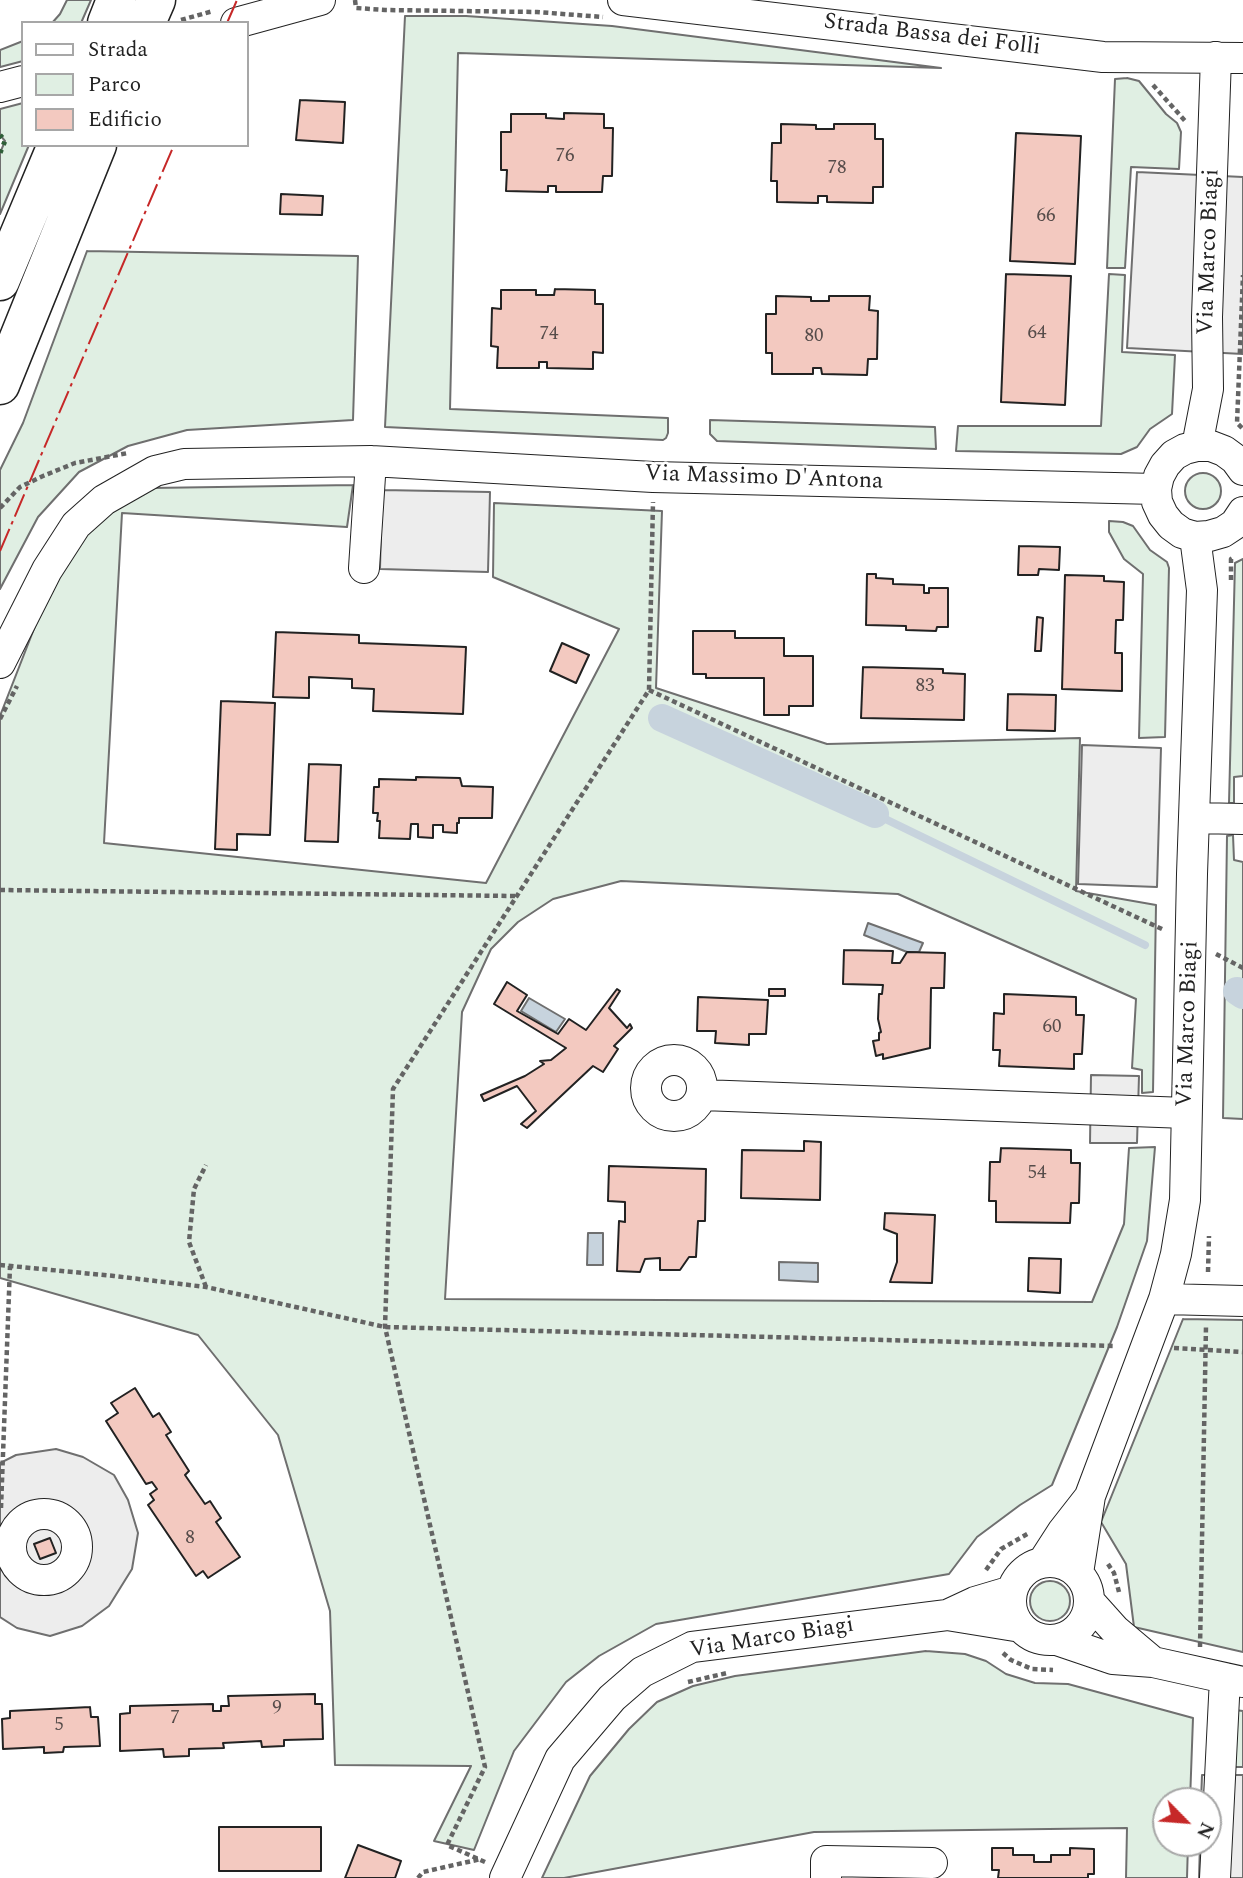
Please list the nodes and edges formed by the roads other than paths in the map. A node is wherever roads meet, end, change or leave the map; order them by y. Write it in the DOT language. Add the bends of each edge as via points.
graph roads {
  1 [pos="116,0"];
  2 [pos="156,0"];
  3 [pos="320,0"];
  4 [pos="614,9"];
  5 [pos="108,21"];
  6 [pos="147,21"];
  7 [pos="243,21"];
  8 [pos="1230,57"];
  9 [pos="21,82"];
  10 [pos="0,87"];
  11 [pos="56,147"];
  12 [pos="96,147"];
  13 [pos="0,281"];
  14 [pos="0,386"];
  15 [pos="1197,446"];
  16 [pos="371,461"];
  17 [pos="1243,470"];
  18 [pos="1156,489"];
  19 [pos="1243,512"];
  20 [pos="1195,537"];
  21 [pos="364,568"];
  22 [pos="9,673"];
  23 [pos="1195,818"];
  24 [pos="1243,819"];
  25 [pos="702,1095"];
  26 [pos="1186,1113"];
  27 [pos="1164,1299"];
  28 [pos="1243,1301"];
  29 [pos="5,1527"];
  30 [pos="1073,1535"];
  31 [pos="1043,1562"];
  32 [pos="10,1569"];
  33 [pos="1078,1573"];
  34 [pos="1012,1591"];
  35 [pos="1089,1601"];
  36 [pos="976,1611"];
  37 [pos="1021,1627"];
  38 [pos="1057,1640"];
  39 [pos="1153,1662"];
  40 [pos="1223,1677"];
  41 [pos="932,1863"];
  42 [pos="507,1875"];
  43 [pos="826,1878"];
  44 [pos="1215,1878"];
  1 -- 5 [label="highway"];
  2 -- 6 [label="highway"];
  3 -- 7 [label="street"];
  4 -- 8 [label="street, Strada Bassa dei Folli" via="1102,57"];
  8 -- 15 [label="street, Via Marco Biagi" via="1207,317 1208,389"];
  9 -- 10 [label="street"];
  11 -- 13 [label="highway"];
  12 -- 14 [label="highway"];
  15 -- 17 [label="street" via="1224,451"];
  15 -- 18 [label="street" via="1174,455"];
  16 -- 18 [label="street, Via Massimo D'Antona" via="653,477"];
  16 -- 21 [label="street"];
  16 -- 22 [label="street, Via Massimo D'Antona" via="184,464 155,471 104,500 76,525 47,570"];
  18 -- 20 [label="street" via="1157,502 1171,525"];
  19 -- 20 [label="street" via="1223,532"];
  20 -- 23 [label="street, Via Marco Biagi" via="1202,590"];
  23 -- 24 [label="street"];
  23 -- 26 [label="street, Via Marco Biagi" via="1178,936"];
  25 -- 26 [label="street"];
  26 -- 27 [label="street, Via Marco Biagi" via="1185,1200"];
  27 -- 28 [label="street"];
  27 -- 30 [label="street, Via Marco Biagi"];
  29 -- 32 [label="street" via="11,1541"];
  29 -- 32 [label="street" via="31,1516 52,1514 71,1527 78,1548 60,1577 38,1580"];
  30 -- 31 [label="street, Via Marco Biagi"];
  30 -- 33 [label="street, Via Marco Biagi"];
  31 -- 33 [label="street" via="1062,1563"];
  31 -- 34 [label="street" via="1024,1572"];
  33 -- 35 [label="street"];
  34 -- 36 [label="street, Via Marco Biagi"];
  34 -- 37 [label="street" via="1011,1604"];
  35 -- 38 [label="street" via="1083,1622"];
  35 -- 39 [label="street"];
  36 -- 37 [label="street"];
  36 -- 42 [label="street, Via Marco Biagi" via="692,1647 642,1672 612,1698 560,1759"];
  37 -- 38 [label="street" via="1044,1640"];
  38 -- 39 [label="street" via="1113,1659"];
  39 -- 40 [label="street"];
  40 -- 44 [label="street"];
  41 -- 43 [label="street" via="826,1861"];
}
